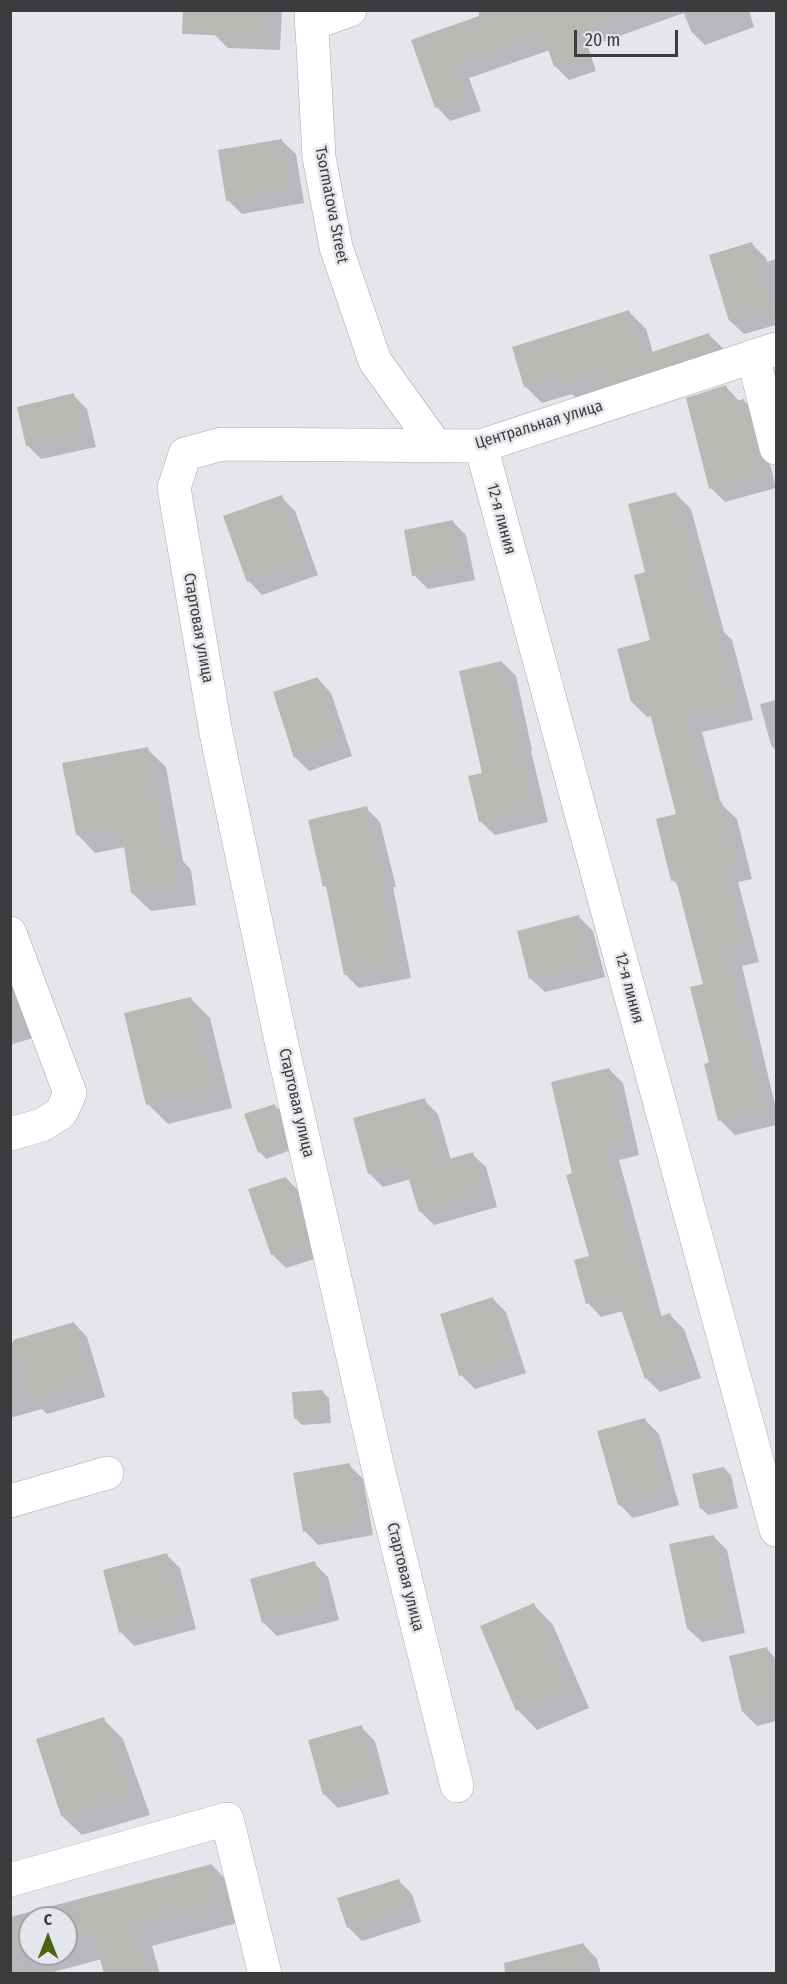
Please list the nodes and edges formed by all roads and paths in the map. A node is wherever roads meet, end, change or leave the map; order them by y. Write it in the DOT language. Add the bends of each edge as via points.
graph roads {
  1 [pos="350,10"];
  2 [pos="311,17"];
  3 [pos="765,353"];
  4 [pos="222,444"];
  5 [pos="436,446"];
  6 [pos="481,446"];
  7 [pos="777,448"];
  8 [pos="10,933"];
  9 [pos="10,1134"];
  10 [pos="106,1473"];
  11 [pos="10,1501"];
  12 [pos="777,1530"];
  13 [pos="457,1786"];
  14 [pos="10,1880"];
  15 [pos="265,1974"];
  1 -- 2 [label="street"];
  2 -- 5 [label="street, Tsormatova Street" via="319,157 336,247 375,361"];
  3 -- 6 [label="street, Центральная улица"];
  3 -- 7 [label="street"];
  4 -- 5 [label="street, Центральная улица"];
  4 -- 13 [label="street, Стартовая улица" via="185,453 174,488 216,734 379,1472"];
  5 -- 6 [label="street, Центральная улица"];
  6 -- 12 [label="street, 12-я линия"];
  8 -- 9 [label="street" via="70,1093 61,1113 42,1125"];
  10 -- 11 [label="street"];
  14 -- 15 [label="street" via="227,1819"];
}
